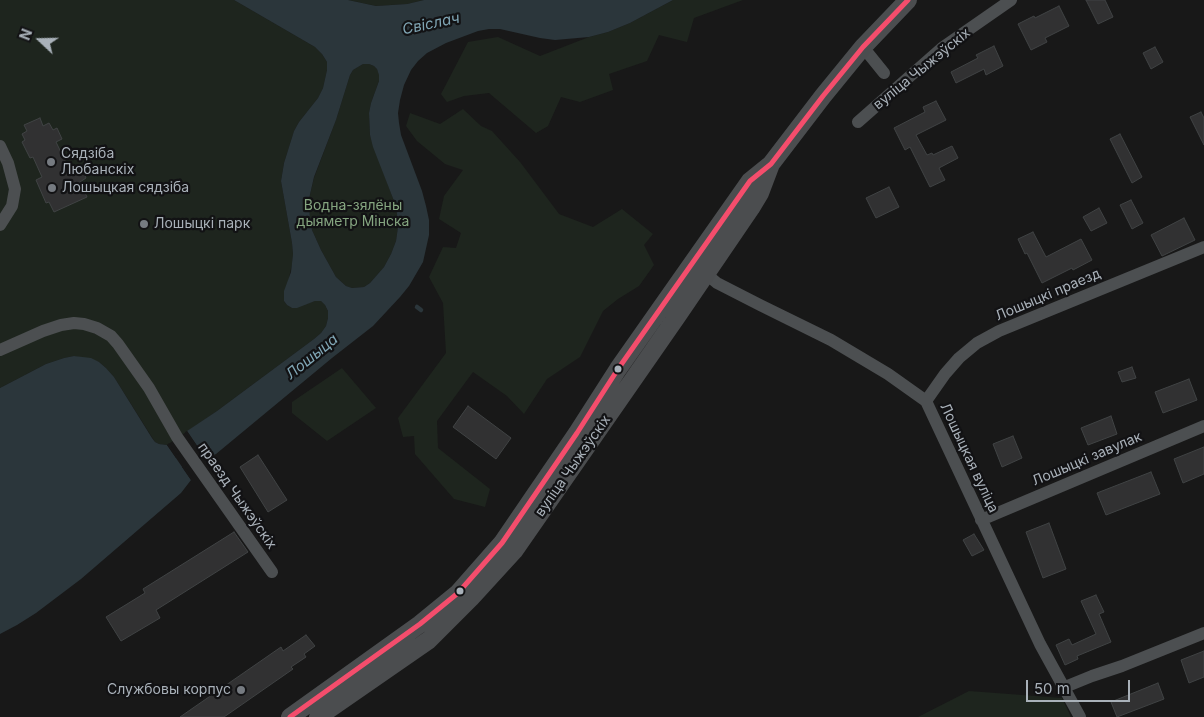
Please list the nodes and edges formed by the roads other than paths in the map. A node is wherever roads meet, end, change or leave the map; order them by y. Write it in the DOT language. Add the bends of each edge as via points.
graph roads {
  1 [pos="908,0"];
  2 [pos="1011,0"];
  3 [pos="863,47"];
  4 [pos="884,73"];
  5 [pos="858,122"];
  6 [pos="0,146"];
  7 [pos="771,164"];
  8 [pos="0,225"];
  9 [pos="1204,247"];
  10 [pos="693,263"];
  11 [pos="706,274"];
  12 [pos="0,350"];
  13 [pos="926,401"];
  14 [pos="1204,426"];
  15 [pos="981,520"];
  16 [pos="272,572"];
  17 [pos="1204,633"];
  18 [pos="1065,688"];
  19 [pos="290,717"];
  20 [pos="318,717"];
  21 [pos="1080,717"];
  1 -- 3 [label="street, вуліца Чыжэўскіх"];
  2 -- 5 [label="street, вуліца Чыжэўскіх" via="942,48"];
  3 -- 4 [label="street"];
  3 -- 7 [label="street, вуліца Чыжэўскіх"];
  6 -- 8 [label="street" via="15,189 12,206"];
  7 -- 10 [label="street, вуліца Чыжэўскіх" via="750,181"];
  7 -- 11 [label="street, вуліца Чыжэўскіх" via="760,193"];
  9 -- 13 [label="street, Лошыцкі праезд" via="977,343 959,358"];
  10 -- 11 [label="street, Лошыцкая вуліца"];
  10 -- 19 [label="street, вуліца Чыжэўскіх" via="502,543 458,593"];
  11 -- 13 [label="street, Лошыцкая вуліца" via="760,306 831,340"];
  11 -- 20 [label="street, вуліца Чыжэўскіх" via="514,552 429,640"];
  12 -- 16 [label="street, праезд Чыжэўскіх" via="61,325 74,323 98,328 111,336"];
  13 -- 15 [label="street, Лошыцкая вуліца"];
  14 -- 15 [label="street, Лошыцкі завулак"];
  15 -- 18 [label="street, Лошыцкая вуліца" via="1040,644"];
  17 -- 18 [label="street"];
  18 -- 21 [label="street, Лошыцкая вуліца"];
}
